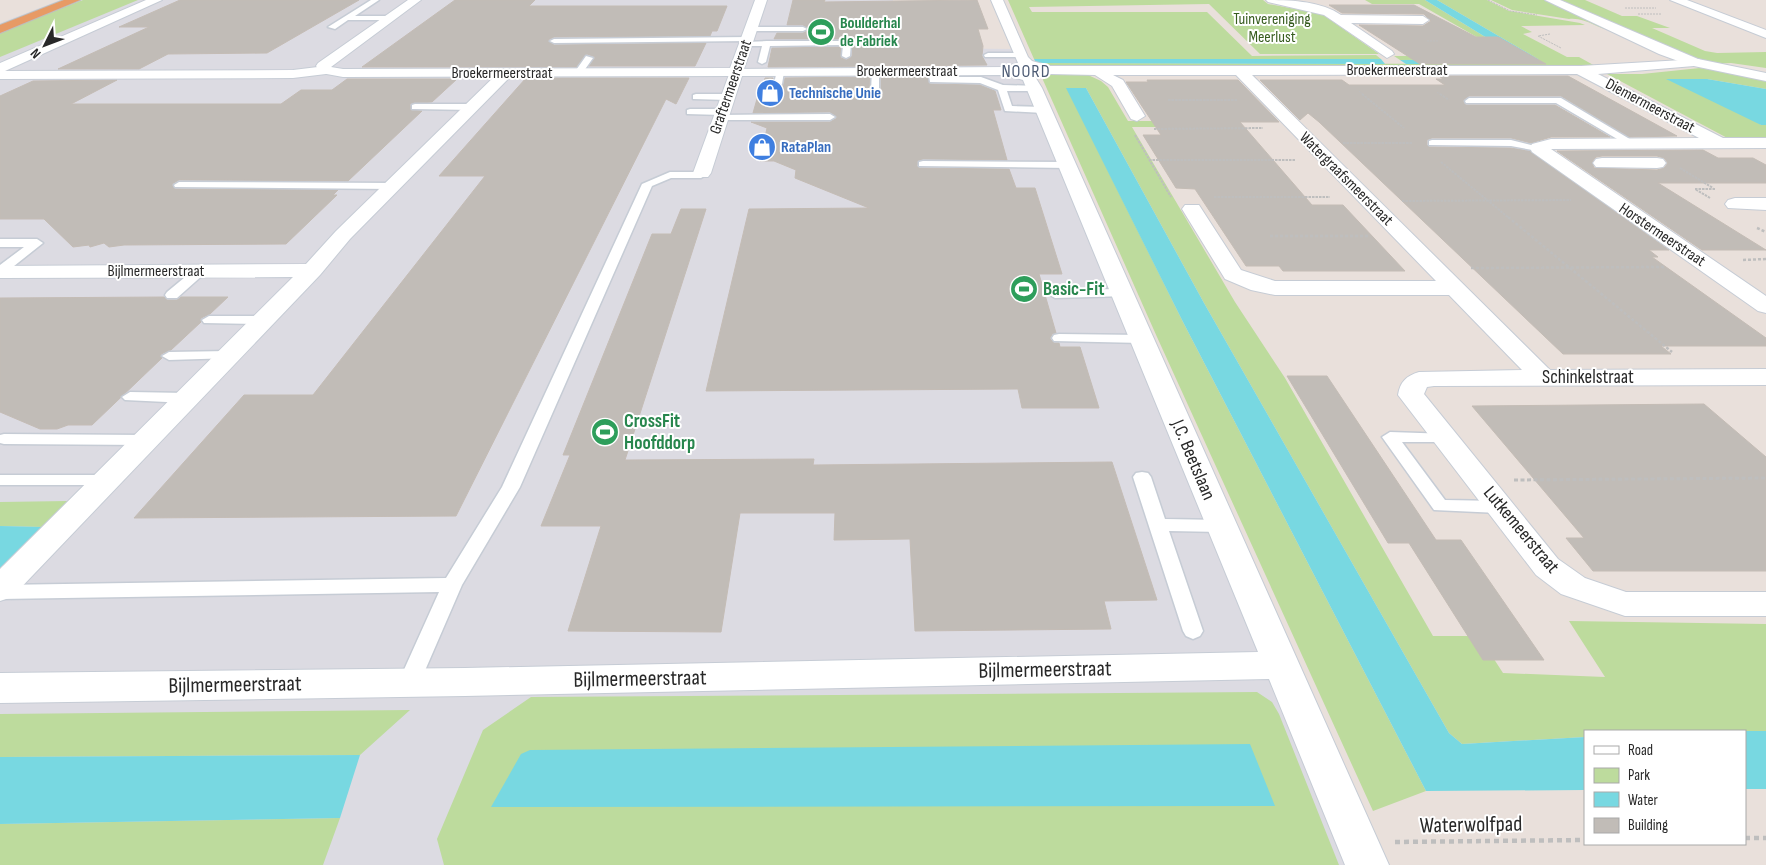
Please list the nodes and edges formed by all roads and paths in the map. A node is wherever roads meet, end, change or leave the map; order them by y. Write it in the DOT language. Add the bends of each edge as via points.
graph roads {
  1 [pos="49,0"];
  2 [pos="74,0"];
  3 [pos="156,0"];
  4 [pos="376,0"];
  5 [pos="415,0"];
  6 [pos="761,0"];
  7 [pos="997,0"];
  8 [pos="1272,0"];
  9 [pos="1551,0"];
  10 [pos="1676,0"];
  11 [pos="1625,8"];
  12 [pos="1698,8"];
  13 [pos="0,18"];
  14 [pos="346,18"];
  15 [pos="388,18"];
  16 [pos="1337,19"];
  17 [pos="1423,20"];
  18 [pos="332,27"];
  19 [pos="0,29"];
  20 [pos="803,29"];
  21 [pos="1766,34"];
  22 [pos="749,35"];
  23 [pos="554,41"];
  24 [pos="767,44"];
  25 [pos="1387,54"];
  26 [pos="988,55"];
  27 [pos="846,56"];
  28 [pos="589,58"];
  29 [pos="762,62"];
  30 [pos="1694,62"];
  31 [pos="0,68"];
  32 [pos="326,70"];
  33 [pos="1239,70"];
  34 [pos="1333,70"];
  35 [pos="1581,70"];
  36 [pos="875,71"];
  37 [pos="931,71"];
  38 [pos="1099,71"];
  39 [pos="578,72"];
  40 [pos="736,72"];
  41 [pos="506,73"];
  42 [pos="0,75"];
  43 [pos="1030,76"];
  44 [pos="1766,78"];
  45 [pos="1002,88"];
  46 [pos="875,92"];
  47 [pos="696,97"];
  48 [pos="1168,100"];
  49 [pos="1268,100"];
  50 [pos="1469,101"];
  51 [pos="415,107"];
  52 [pos="472,107"];
  53 [pos="723,109"];
  54 [pos="690,112"];
  55 [pos="830,118"];
  56 [pos="1134,123"];
  57 [pos="1296,128"];
  58 [pos="1404,128"];
  59 [pos="1151,129"];
  60 [pos="1310,143"];
  61 [pos="1431,143"];
  62 [pos="1719,143"];
  63 [pos="1758,143"];
  64 [pos="1633,144"];
  65 [pos="1538,148"];
  66 [pos="1766,152"];
  67 [pos="1149,160"];
  68 [pos="1328,160"];
  69 [pos="1657,163"];
  70 [pos="923,164"];
  71 [pos="1558,164"];
  72 [pos="1068,165"];
  73 [pos="1678,167"];
  74 [pos="701,174"];
  75 [pos="179,185"];
  76 [pos="393,186"];
  77 [pos="1723,188"];
  78 [pos="1171,197"];
  79 [pos="1365,199"];
  80 [pos="1487,200"];
  81 [pos="1611,200"];
  82 [pos="1194,204"];
  83 [pos="1735,204"];
  84 [pos="1766,204"];
  85 [pos="1270,236"];
  86 [pos="1401,236"];
  87 [pos="0,243"];
  88 [pos="1708,266"];
  89 [pos="1433,268"];
  90 [pos="1569,268"];
  91 [pos="312,270"];
  92 [pos="200,271"];
  93 [pos="0,272"];
  94 [pos="1452,288"];
  95 [pos="1122,293"];
  96 [pos="1055,294"];
  97 [pos="172,295"];
  98 [pos="1766,306"];
  99 [pos="209,320"];
  100 [pos="263,320"];
  101 [pos="1059,338"];
  102 [pos="1142,339"];
  103 [pos="1674,353"];
  104 [pos="169,356"];
  105 [pos="228,356"];
  106 [pos="1542,377"];
  107 [pos="1766,377"];
  108 [pos="1412,386"];
  109 [pos="130,397"];
  110 [pos="187,398"];
  111 [pos="1444,437"];
  112 [pos="4,439"];
  113 [pos="146,440"];
  114 [pos="1142,477"];
  115 [pos="1766,478"];
  116 [pos="0,480"];
  117 [pos="106,480"];
  118 [pos="1478,480"];
  119 [pos="1500,507"];
  120 [pos="1158,525"];
  121 [pos="1221,526"];
  122 [pos="452,585"];
  123 [pos="0,591"];
  124 [pos="1766,604"];
  125 [pos="1193,631"];
  126 [pos="1280,665"];
  127 [pos="409,683"];
  128 [pos="0,688"];
  129 [pos="1746,838"];
  130 [pos="1766,838"];
  131 [pos="1584,840"];
  132 [pos="1362,854"];
  1 -- 13 [label="highway"];
  2 -- 19 [label="highway"];
  3 -- 31 [label="street"];
  4 -- 14 [label="lane"];
  5 -- 15 [label="street"];
  6 -- 22 [label="street, Graftermeerstraat"];
  7 -- 43 [label="street, J.C. Beetslaan"];
  8 -- 16 [label="street" via="1328,12"];
  9 -- 30 [label="street"];
  10 -- 12 [label="street"];
  11 -- 12 [label="path"];
  12 -- 21 [label="street"];
  14 -- 15 [label="lane"];
  14 -- 18 [label="lane"];
  15 -- 32 [label="street" via="326,62 323,66"];
  16 -- 17 [label="street"];
  16 -- 25 [label="street"];
  20 -- 22 [label="lane"];
  22 -- 23 [label="lane"];
  22 -- 24 [label="lane"];
  22 -- 40 [label="street, Graftermeerstraat"];
  24 -- 27 [label="lane" via="847,43"];
  24 -- 29 [label="lane"];
  26 -- 43 [label="lane"];
  28 -- 39 [label="lane"];
  30 -- 35 [label="street, Broekermeerstraat"];
  30 -- 44 [label="street"];
  32 -- 41 [label="street, Broekermeerstraat" via="343,73"];
  32 -- 42 [label="street, Broekermeerstraat" via="293,74"];
  33 -- 34 [label="street, Broekermeerstraat"];
  33 -- 38 [label="street, Broekermeerstraat"];
  33 -- 49 [label="street, Watergraafsmeerstraat"];
  34 -- 35 [label="street, Broekermeerstraat"];
  34 -- 58 [label="path"];
  35 -- 62 [label="street, Diemermeerstraat"];
  36 -- 37 [label="street, Broekermeerstraat"];
  36 -- 40 [label="street, Broekermeerstraat" via="779,78"];
  36 -- 46 [label="lane"];
  37 -- 43 [label="street, Broekermeerstraat"];
  37 -- 45 [label="lane" via="933,80 981,80"];
  38 -- 43 [label="street, Broekermeerstraat"];
  38 -- 56 [label="street" via="1118,83"];
  39 -- 40 [label="street, Broekermeerstraat"];
  39 -- 41 [label="street, Broekermeerstraat"];
  40 -- 53 [label="street, Graftermeerstraat"];
  41 -- 52 [label="street"];
  43 -- 45 [label="lane"];
  43 -- 45 [label="lane" via="1008,109"];
  43 -- 72 [label="street, J.C. Beetslaan"];
  47 -- 53 [label="lane"];
  48 -- 49 [label="path"];
  49 -- 57 [label="street, Watergraafsmeerstraat"];
  50 -- 64 [label="lane" via="1558,100"];
  51 -- 52 [label="lane"];
  52 -- 76 [label="street"];
  53 -- 54 [label="lane"];
  53 -- 55 [label="lane"];
  53 -- 74 [label="street, Graftermeerstraat"];
  56 -- 67 [label="path"];
  57 -- 59 [label="path"];
  57 -- 60 [label="street, Watergraafsmeerstraat"];
  60 -- 61 [label="path"];
  60 -- 68 [label="street, Watergraafsmeerstraat"];
  61 -- 65 [label="lane" via="1510,143"];
  61 -- 80 [label="path" via="1440,151 1428,151"];
  62 -- 63 [label="street"];
  62 -- 64 [label="street"];
  63 -- 66 [label="street"];
  64 -- 65 [label="street" via="1550,144"];
  65 -- 71 [label="street, Horstermeerstraat"];
  67 -- 68 [label="path"];
  67 -- 78 [label="path"];
  68 -- 79 [label="street, Watergraafsmeerstraat"];
  69 -- 71 [label="street"];
  70 -- 72 [label="lane"];
  71 -- 81 [label="street, Horstermeerstraat"];
  72 -- 95 [label="street, J.C. Beetslaan"];
  73 -- 77 [label="path" via="1715,189"];
  74 -- 122 [label="lane" via="670,175 647,184 511,487"];
  75 -- 76 [label="lane"];
  76 -- 91 [label="street"];
  78 -- 82 [label="path"];
  78 -- 82 [label="path" via="1178,210"];
  79 -- 80 [label="path"];
  79 -- 82 [label="path"];
  79 -- 86 [label="street, Watergraafsmeerstraat"];
  80 -- 81 [label="path"];
  80 -- 90 [label="path"];
  81 -- 88 [label="street, Horstermeerstraat"];
  82 -- 94 [label="street" via="1233,274 1259,285 1275,288"];
  83 -- 84 [label="street"];
  85 -- 86 [label="path"];
  86 -- 89 [label="street, Watergraafsmeerstraat"];
  87 -- 93 [label="lane" via="37,243"];
  88 -- 90 [label="path"];
  88 -- 98 [label="street, Horstermeerstraat"];
  89 -- 90 [label="path"];
  89 -- 94 [label="street, Watergraafsmeerstraat"];
  90 -- 103 [label="path"];
  91 -- 92 [label="street, Bijlmermeerstraat"];
  91 -- 100 [label="street"];
  92 -- 93 [label="street, Bijlmermeerstraat"];
  92 -- 97 [label="lane"];
  94 -- 106 [label="street, Watergraafsmeerstraat"];
  95 -- 96 [label="lane"];
  95 -- 102 [label="street, J.C. Beetslaan"];
  99 -- 100 [label="lane"];
  100 -- 105 [label="street"];
  101 -- 102 [label="lane"];
  102 -- 121 [label="street, J.C. Beetslaan"];
  104 -- 105 [label="lane"];
  105 -- 110 [label="street"];
  106 -- 107 [label="street, Schinkelstraat"];
  106 -- 108 [label="street, Schinkelstraat" via="1434,378 1419,380"];
  108 -- 111 [label="street, Lutkemeerstraat" via="1411,395"];
  109 -- 110 [label="lane"];
  110 -- 113 [label="street"];
  111 -- 118 [label="street, Lutkemeerstraat"];
  111 -- 119 [label="lane" via="1390,437 1440,506"];
  112 -- 113 [label="lane"];
  113 -- 117 [label="street"];
  114 -- 120 [label="lane"];
  115 -- 118 [label="path"];
  116 -- 117 [label="lane"];
  117 -- 123 [label="street"];
  118 -- 119 [label="street, Lutkemeerstraat"];
  119 -- 124 [label="street, Lutkemeerstraat" via="1547,567 1573,586 1604,599 1625,604"];
  120 -- 121 [label="lane"];
  120 -- 125 [label="lane"];
  121 -- 126 [label="street, J.C. Beetslaan"];
  122 -- 123 [label="lane"];
  122 -- 127 [label="lane"];
  126 -- 127 [label="street, Bijlmermeerstraat"];
  126 -- 132 [label="street, J.C. Beetslaan"];
  127 -- 128 [label="street, Bijlmermeerstraat"];
  129 -- 130 [label="path"];
  131 -- 132 [label="path, Waterwolfpad"];
}
